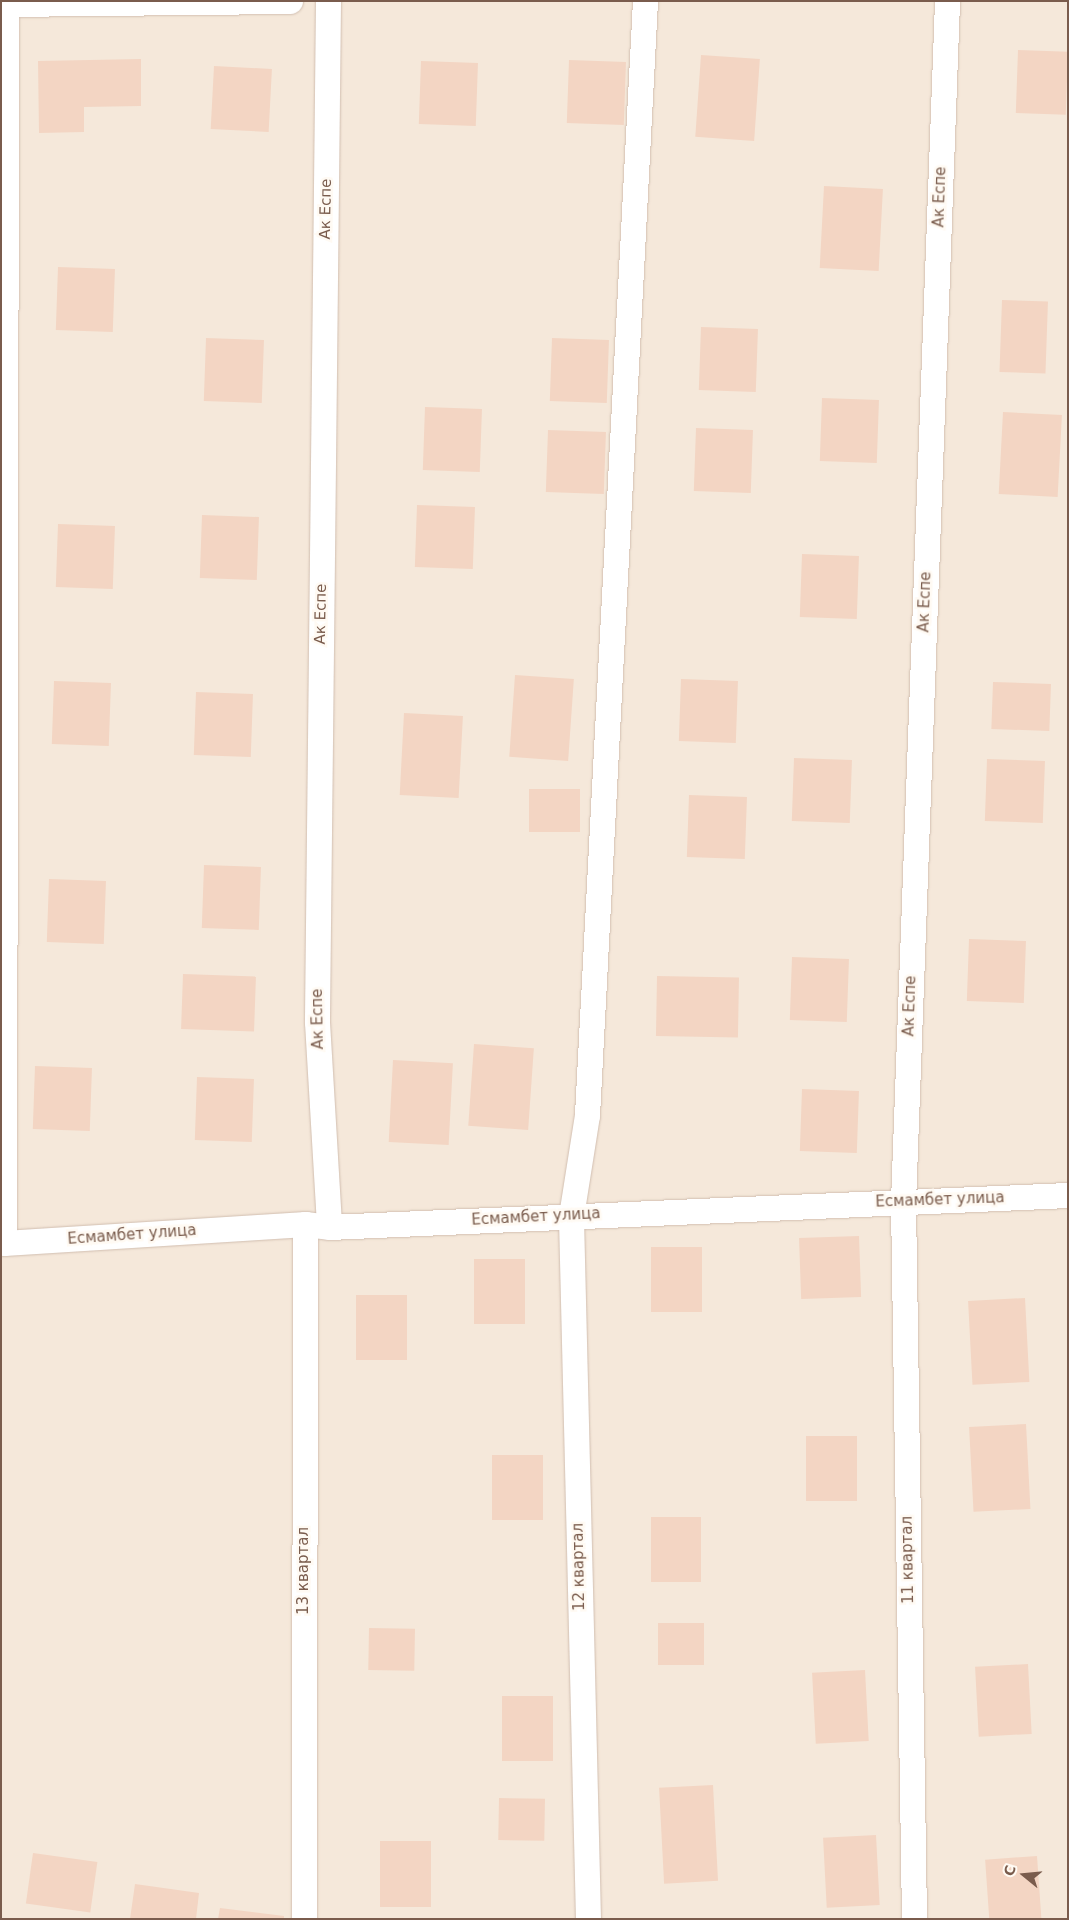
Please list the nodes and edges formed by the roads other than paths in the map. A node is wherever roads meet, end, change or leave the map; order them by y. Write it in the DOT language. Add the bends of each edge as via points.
graph roads {
  1 [pos="290,1"];
  2 [pos="328,1"];
  3 [pos="645,1"];
  4 [pos="947,1"];
  5 [pos="4,4"];
  6 [pos="1068,1195"];
  7 [pos="902,1202"];
  8 [pos="570,1216"];
  9 [pos="317,1226"];
  10 [pos="304,1919"];
  11 [pos="588,1919"];
  12 [pos="914,1919"];
  1 -- 5 [label="street"];
  2 -- 9 [label="street, Ак Еспе"];
  3 -- 8 [label="street" via="587,1115"];
  4 -- 7 [label="street, Ак Еспе"];
  5 -- 9 [label="street, Есмамбет улица" via="4,1243"];
  6 -- 7 [label="street, Есмамбет улица"];
  7 -- 8 [label="street, Есмамбет улица"];
  7 -- 12 [label="street, 11 квартал"];
  8 -- 9 [label="street, Есмамбет улица"];
  8 -- 11 [label="street, 12 квартал"];
  9 -- 10 [label="street, 13 квартал"];
}
